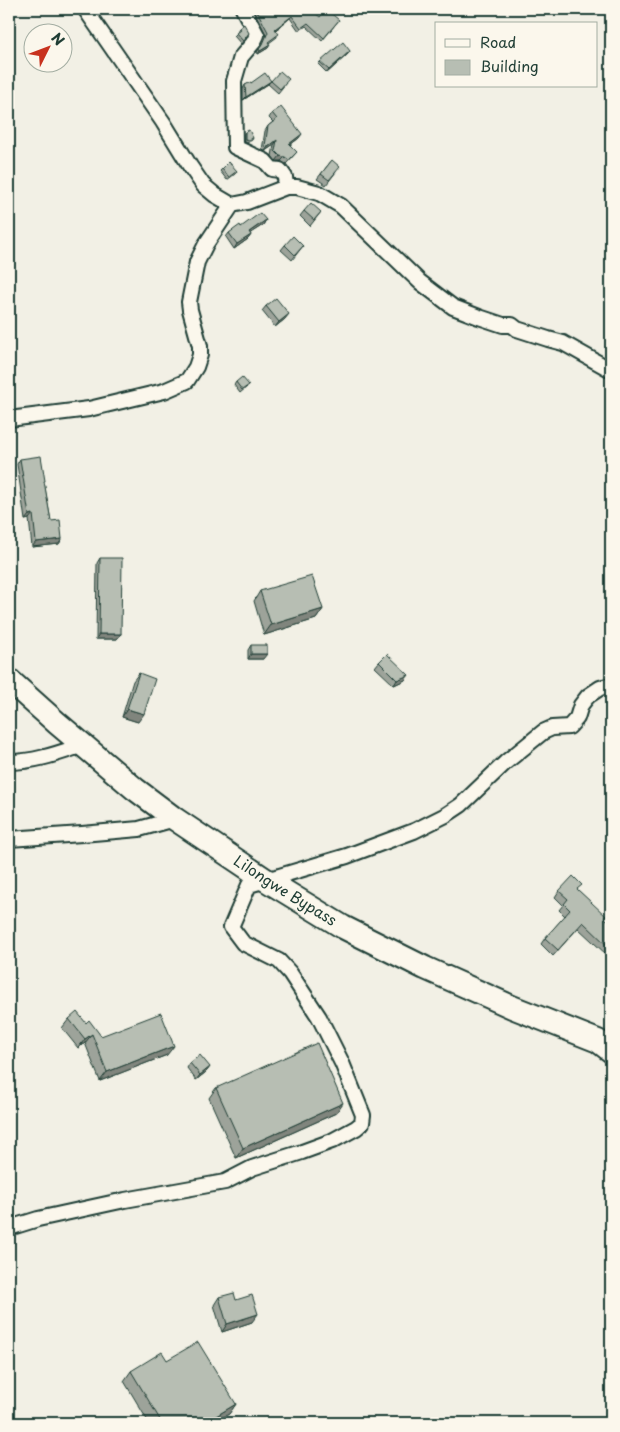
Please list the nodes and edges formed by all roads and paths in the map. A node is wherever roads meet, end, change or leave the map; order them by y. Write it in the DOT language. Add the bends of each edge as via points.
graph roads {
  1 [pos="85,9"];
  2 [pos="243,9"];
  3 [pos="286,187"];
  4 [pos="232,205"];
  5 [pos="611,370"];
  6 [pos="9,419"];
  7 [pos="9,680"];
  8 [pos="611,685"];
  9 [pos="83,745"];
  10 [pos="9,762"];
  11 [pos="175,819"];
  12 [pos="9,839"];
  13 [pos="266,880"];
  14 [pos="607,1044"];
  15 [pos="9,1228"];
  1 -- 4 [label="street" via="203,185"];
  2 -- 3 [label="street" via="257,35 241,57 234,82 235,147 264,161 272,169 280,170 285,176"];
  3 -- 4 [label="street"];
  3 -- 5 [label="street" via="319,193 341,206 420,282 453,307 563,343"];
  4 -- 6 [label="street" via="197,262 189,302 200,354 187,380 164,391 89,409"];
  7 -- 9 [label="main road, Lilongwe Bypass"];
  8 -- 13 [label="street" via="588,696 569,727 543,732 462,805 446,815 386,843"];
  9 -- 10 [label="street" via="39,759"];
  9 -- 11 [label="main road, Lilongwe Bypass"];
  11 -- 12 [label="street" via="139,829"];
  11 -- 13 [label="main road, Lilongwe Bypass"];
  13 -- 14 [label="main road, Lilongwe Bypass" via="343,927 425,968"];
  13 -- 15 [label="street" via="249,885 231,927 242,943 279,961 290,973 319,1017 342,1063 363,1115 362,1123 332,1140 252,1168 225,1182 125,1200"];
}
